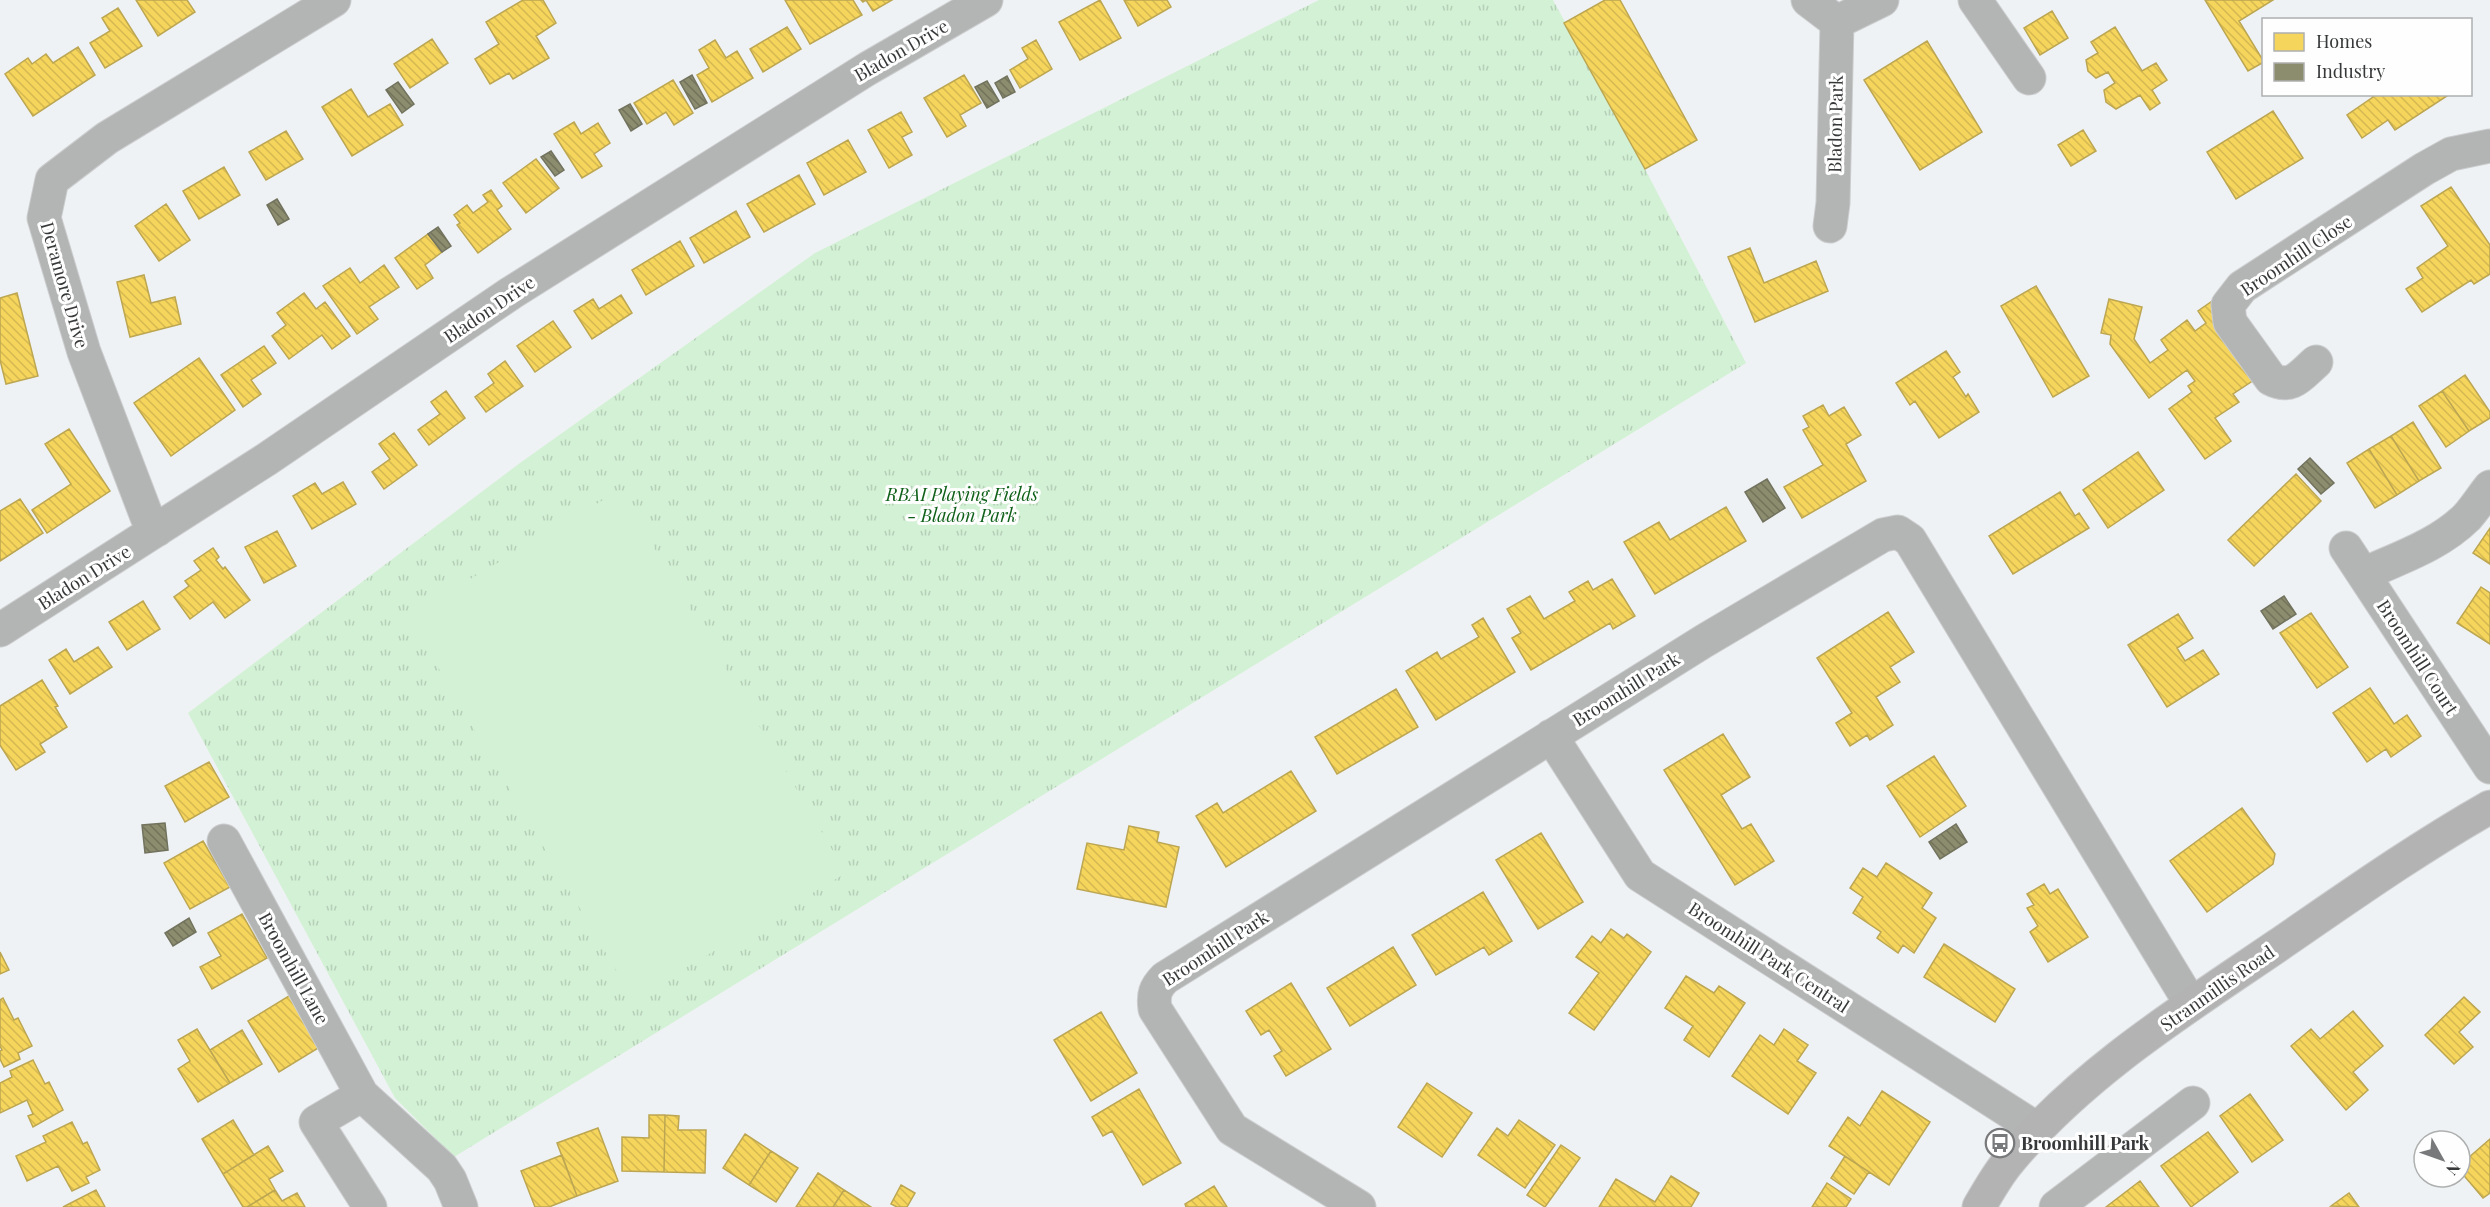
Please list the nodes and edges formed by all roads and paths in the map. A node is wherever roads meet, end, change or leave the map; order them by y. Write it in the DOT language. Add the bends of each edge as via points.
graph roads {
  1 [pos="334,0"];
  2 [pos="987,0"];
  3 [pos="1808,0"];
  4 [pos="1882,0"];
  5 [pos="1975,0"];
  6 [pos="1838,22"];
  7 [pos="2029,78"];
  8 [pos="2490,146"];
  9 [pos="1830,226"];
  10 [pos="2316,362"];
  11 [pos="2490,488"];
  12 [pos="157,530"];
  13 [pos="0,630"];
  14 [pos="1551,736"];
  15 [pos="2490,767"];
  16 [pos="2490,807"];
  17 [pos="224,841"];
  18 [pos="2191,1004"];
  19 [pos="362,1095"];
  20 [pos="2193,1103"];
  21 [pos="2037,1129"];
  22 [pos="456,1193"];
  23 [pos="370,1207"];
  24 [pos="1359,1207"];
  25 [pos="1979,1207"];
  26 [pos="2056,1207"];
  1 -- 12 [label="street, Deramore Drive" via="106,138 52,180 44,218 47,229 84,352 147,517"];
  2 -- 12 [label="street, Bladon Drive" via="867,69 511,293"];
  3 -- 6 [label="street"];
  4 -- 6 [label="street"];
  5 -- 7 [label="street"];
  6 -- 9 [label="street, Bladon Park"];
  8 -- 10 [label="street, Broomhill Close" via="2451,154 2424,169 2242,287 2228,305 2230,322 2271,379 2291,383"];
  11 -- 15 [label="street, Broomhill Court" via="2468,516 2429,544 2355,561"];
  12 -- 13 [label="street, Bladon Drive"];
  14 -- 18 [label="street, Broomhill Park" via="1704,640 1883,535 1898,532 1910,540"];
  14 -- 21 [label="street, Broomhill Park Central" via="1640,875"];
  14 -- 24 [label="street, Broomhill Park" via="1156,986 1155,1009 1232,1129"];
  16 -- 18 [label="street, Stranmillis Road" via="2441,835"];
  17 -- 19 [label="street, Broomhill Lane"];
  18 -- 21 [label="street, Stranmillis Road" via="2109,1066"];
  19 -- 22 [label="street, Broomhill Lane" via="441,1168"];
  19 -- 23 [label="street" via="316,1122"];
  20 -- 26 [label="street"];
  21 -- 25 [label="street, Stranmillis Road" via="2007,1163"];
}
